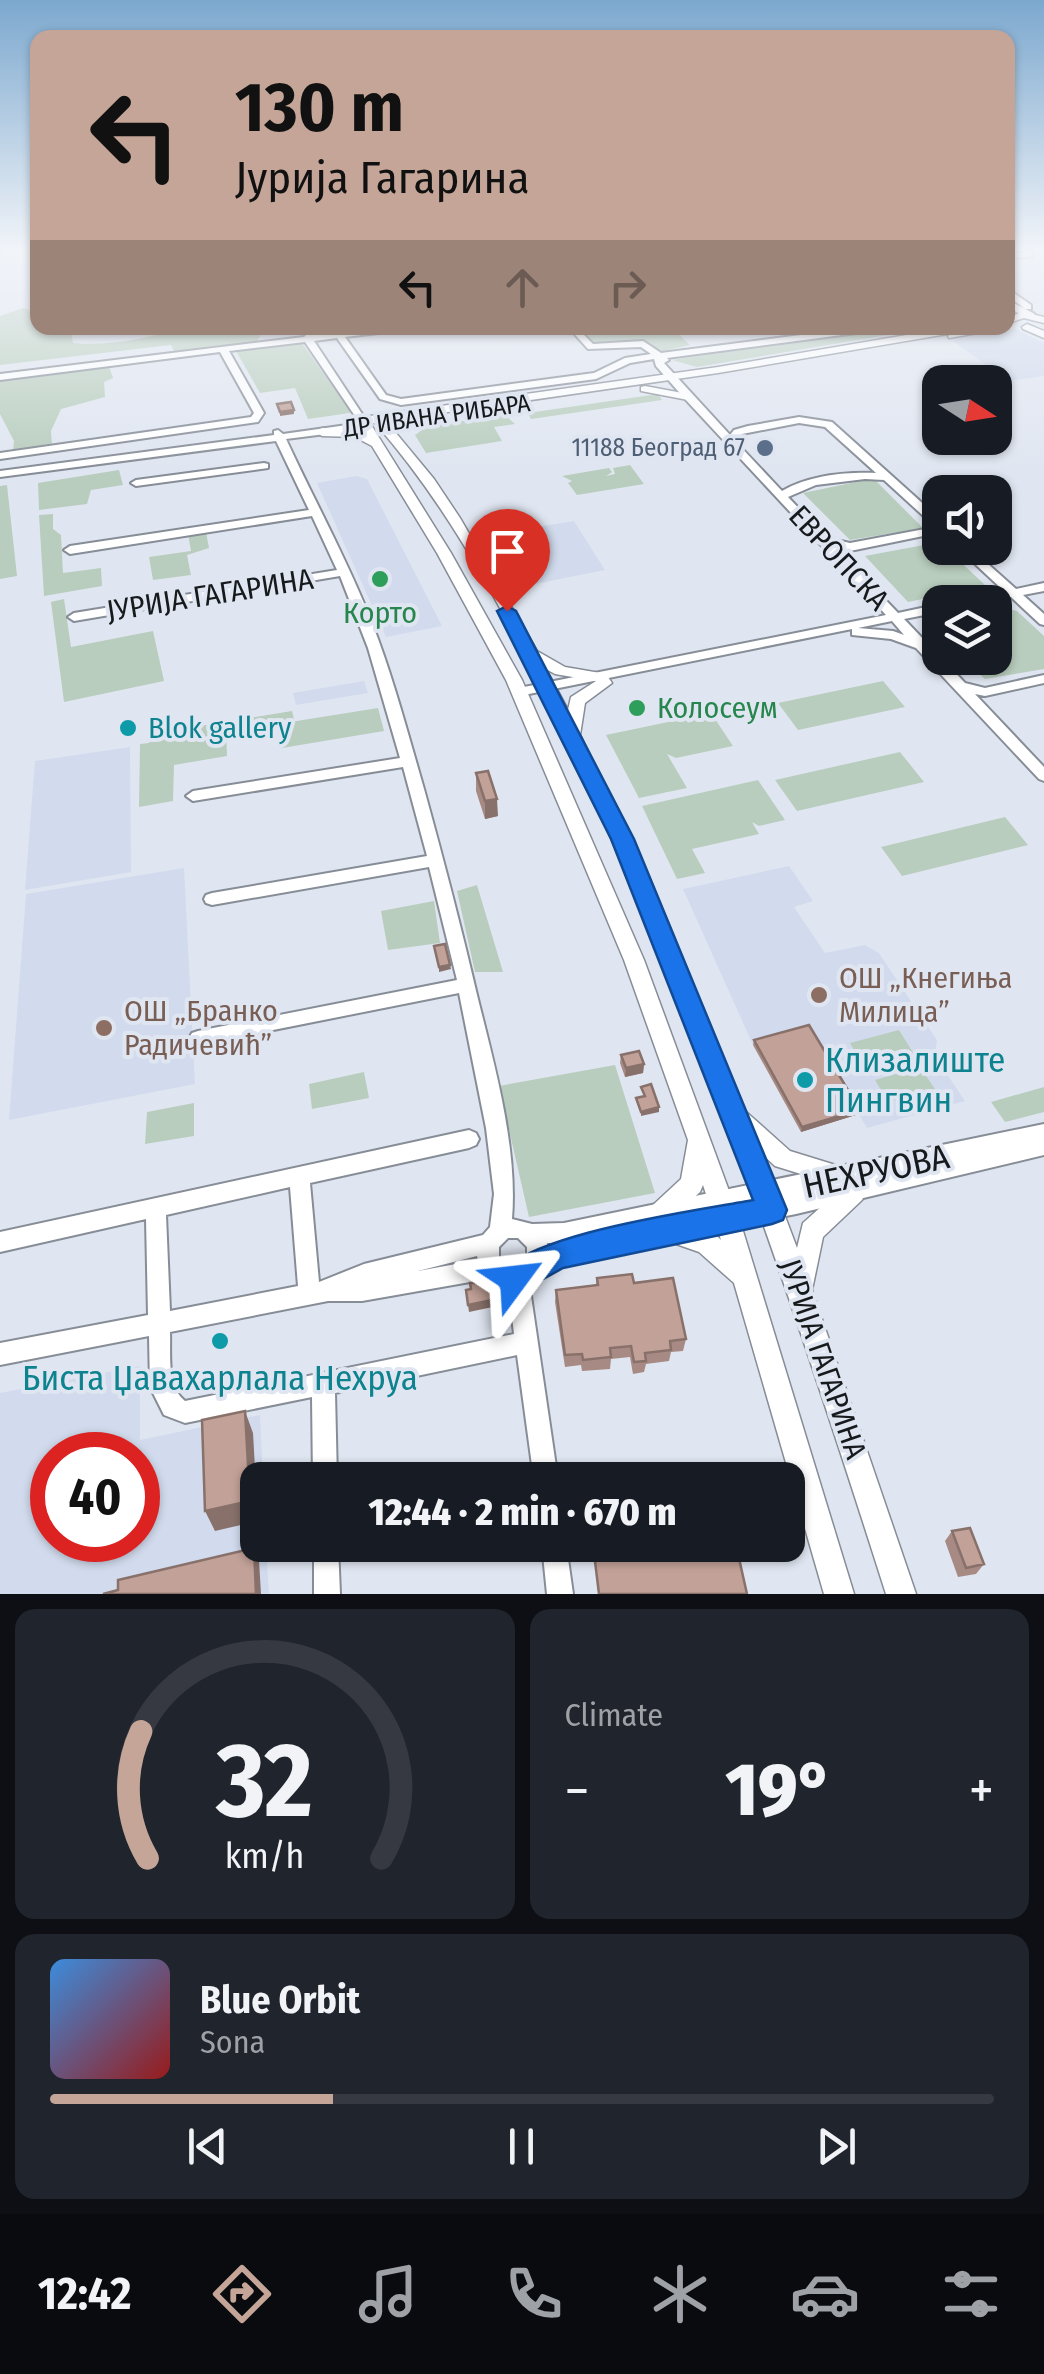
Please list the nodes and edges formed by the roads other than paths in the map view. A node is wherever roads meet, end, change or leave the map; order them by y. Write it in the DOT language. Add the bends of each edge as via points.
graph roads {
  1 [pos="321,335"];
  2 [pos="343,335"];
  3 [pos="579,335"];
  4 [pos="827,335"];
  5 [pos="924,335"];
  6 [pos="947,335"];
  7 [pos="311,337"];
  8 [pos="223,349"];
  9 [pos="662,361"];
  10 [pos="720,372"];
  11 [pos="0,376"];
  12 [pos="677,380"];
  13 [pos="638,385"];
  14 [pos="692,397"];
  15 [pos="433,418"];
  16 [pos="380,422"];
  17 [pos="364,424"];
  18 [pos="752,428"];
  19 [pos="322,432"];
  20 [pos="279,435"];
  21 [pos="730,442"];
  22 [pos="374,443"];
  23 [pos="402,448"];
  24 [pos="175,450"];
  25 [pos="0,456"];
  26 [pos="870,460"];
  27 [pos="264,466"];
  28 [pos="0,474"];
  29 [pos="181,477"];
  30 [pos="889,478"];
  31 [pos="766,480"];
  32 [pos="136,484"];
  33 [pos="781,497"];
  34 [pos="922,508"];
  35 [pos="317,512"];
  36 [pos="922,533"];
  37 [pos="822,540"];
  38 [pos="922,541"];
  39 [pos="70,550"];
  40 [pos="845,565"];
  41 [pos="983,565"];
  42 [pos="988,570"];
  43 [pos="345,572"];
  44 [pos="1044,591"];
  45 [pos="870,592"];
  46 [pos="1017,596"];
  47 [pos="1012,597"];
  48 [pos="1012,598"];
  49 [pos="922,613"];
  50 [pos="74,617"];
  51 [pos="922,618"];
  52 [pos="898,620"];
  53 [pos="1044,621"];
  54 [pos="858,628"];
  55 [pos="527,646"];
  56 [pos="922,646"];
  57 [pos="922,647"];
  58 [pos="949,675"];
  59 [pos="1044,679"];
  60 [pos="602,680"];
  61 [pos="959,686"];
  62 [pos="1044,687"];
  63 [pos="550,691"];
  64 [pos="521,696"];
  65 [pos="989,718"];
  66 [pos="574,738"];
  67 [pos="409,761"];
  68 [pos="1044,776"];
  69 [pos="194,796"];
  70 [pos="436,860"];
  71 [pos="212,900"];
  72 [pos="466,985"];
  73 [pos="198,1038"];
  74 [pos="734,1108"];
  75 [pos="694,1118"];
  76 [pos="1044,1134"];
  77 [pos="469,1139"];
  78 [pos="1044,1146"];
  79 [pos="299,1176"];
  80 [pos="850,1185"];
  81 [pos="769,1202"];
  82 [pos="156,1208"];
  83 [pos="724,1210"];
  84 [pos="664,1221"];
  85 [pos="510,1235"];
  86 [pos="0,1242"];
  87 [pos="517,1276"];
  88 [pos="747,1280"];
  89 [pos="318,1292"];
  90 [pos="802,1295"];
  91 [pos="159,1323"];
  92 [pos="528,1342"];
  93 [pos="0,1354"];
  94 [pos="322,1384"];
  95 [pos="324,1462"];
  96 [pos="544,1462"];
  97 [pos="326,1562"];
  98 [pos="556,1562"];
  99 [pos="327,1594"];
  100 [pos="560,1594"];
  101 [pos="839,1594"];
  102 [pos="902,1594"];
  1 -- 7 [label="street"];
  2 -- 9 [label="street, ДР ИВАНА РИБАРА" via="382,397 400,402 596,376 620,362"];
  3 -- 9 [label="street, ДР ИВАНА РИБАРА" via="591,348 643,344"];
  4 -- 9 [label="street, ДР ИВАНА РИБАРА"];
  5 -- 10 [label="main road, ДР ИВАНА РИБАРА"];
  6 -- 10 [label="main road, ДР ИВАНА РИБАРА"];
  7 -- 8 [label="street"];
  7 -- 16 [label="street, ЈУРИЈА ГАГАРИНА"];
  7 -- 17 [label="street, ЈУРИЈА ГАГАРИНА"];
  8 -- 11 [label="street"];
  8 -- 25 [label="street" via="258,411 254,420"];
  9 -- 10 [label="main road"];
  9 -- 12 [label="street"];
  9 -- 13 [label="main road"];
  10 -- 12 [label="main road, ДР ИВАНА РИБАРА"];
  10 -- 14 [label="main road"];
  12 -- 13 [label="main road, ДР ИВАНА РИБАРА"];
  12 -- 14 [label="street, ЕВРОПСКА"];
  13 -- 14 [label="main road"];
  13 -- 15 [label="main road, ДР ИВАНА РИБАРА"];
  13 -- 16 [label="main road, ДР ИВАНА РИБАРА"];
  14 -- 18 [label="street, ЕВРОПСКА" via="723,423"];
  14 -- 21 [label="street, ЕВРОПСКА"];
  15 -- 16 [label="main road, ДР ИВАНА РИБАРА"];
  15 -- 23 [label="main road" via="404,429"];
  16 -- 17 [label="main road, ДР ИВАНА РИБАРА"];
  16 -- 23 [label="main road, ЈУРИЈА ГАГАРИНА"];
  17 -- 19 [label="street, ДР ИВАНА РИБАРА"];
  17 -- 20 [label="street, ДР ИВАНА РИБАРА"];
  17 -- 22 [label="main road, ЈУРИЈА ГАГАРИНА"];
  18 -- 21 [label="street"];
  18 -- 26 [label="street" via="799,420 828,424"];
  19 -- 20 [label="street, ДР ИВАНА РИБАРА"];
  19 -- 22 [label="main road" via="353,433"];
  20 -- 24 [label="street, ДР ИВАНА РИБАРА"];
  20 -- 35 [label="street, ЈУРИЈА ГАГАРИНА"];
  21 -- 31 [label="street, ЕВРОПСКА"];
  22 -- 64 [label="main road, ЈУРИЈА ГАГАРИНА" via="444,553"];
  23 -- 55 [label="main road, ЈУРИЈА ГАГАРИНА"];
  24 -- 28 [label="street, ДР ИВАНА РИБАРА"];
  24 -- 29 [label="street"];
  26 -- 30 [label="street"];
  26 -- 31 [label="street" via="863,470"];
  27 -- 29 [label="street"];
  29 -- 32 [label="street"];
  30 -- 33 [label="street" via="866,474 796,486"];
  30 -- 34 [label="street"];
  31 -- 33 [label="street, ЕВРОПСКА"];
  33 -- 37 [label="street, ЕВРОПСКА"];
  35 -- 39 [label="street"];
  35 -- 43 [label="street, ЈУРИЈА ГАГАРИНА"];
  36 -- 37 [label="street" via="850,547"];
  37 -- 40 [label="street, ЕВРОПСКА"];
  38 -- 40 [label="street" via="856,552"];
  40 -- 45 [label="street, ЕВРОПСКА"];
  41 -- 42 [label="street"];
  42 -- 44 [label="street"];
  42 -- 46 [label="street"];
  43 -- 50 [label="street, ЈУРИЈА ГАГАРИНА"];
  43 -- 67 [label="street, ЈУРИЈА ГАГАРИНА"];
  44 -- 46 [label="street"];
  44 -- 53 [label="street"];
  45 -- 52 [label="street, ЕВРОПСКА"];
  45 -- 54 [label="street" via="874,613"];
  46 -- 47 [label="street"];
  46 -- 48 [label="street"];
  46 -- 53 [label="street"];
  49 -- 52 [label="street"];
  51 -- 52 [label="street"];
  52 -- 54 [label="street"];
  52 -- 56 [label="street, ЕВРОПСКА"];
  54 -- 57 [label="street"];
  54 -- 60 [label="street"];
  55 -- 60 [label="main road" via="561,672"];
  55 -- 63 [label="main road, ЈУРИЈА ГАГАРИНА"];
  58 -- 61 [label="street, ЕВРОПСКА"];
  59 -- 61 [label="street" via="989,692"];
  60 -- 63 [label="street"];
  60 -- 66 [label="main road" via="577,701"];
  61 -- 65 [label="street, ЕВРОПСКА"];
  62 -- 65 [label="street" via="994,699"];
  63 -- 64 [label="street"];
  63 -- 66 [label="main road, ЈУРИЈА ГАГАРИНА"];
  64 -- 75 [label="main road, ЈУРИЈА ГАГАРИНА" via="597,868"];
  65 -- 68 [label="street, ЕВРОПСКА"];
  66 -- 74 [label="main road, ЈУРИЈА ГАГАРИНА" via="654,910"];
  67 -- 69 [label="street"];
  67 -- 70 [label="street, ЈУРИЈА ГАГАРИНА"];
  70 -- 71 [label="street"];
  70 -- 72 [label="street, ЈУРИЈА ГАГАРИНА"];
  72 -- 73 [label="street"];
  72 -- 85 [label="street, ЈУРИЈА ГАГАРИНА"];
  74 -- 80 [label="main road" via="783,1159"];
  74 -- 81 [label="main road, ЈУРИЈА ГАГАРИНА"];
  75 -- 83 [label="main road, ЈУРИЈА ГАГАРИНА"];
  75 -- 84 [label="main road" via="694,1176"];
  76 -- 80 [label="street, НЕХРУОВА"];
  77 -- 79 [label="street"];
  78 -- 80 [label="street, НЕХРУОВА"];
  79 -- 82 [label="street"];
  79 -- 89 [label="street"];
  80 -- 81 [label="street, НЕХРУОВА"];
  80 -- 90 [label="main road" via="812,1231"];
  81 -- 83 [label="street, НЕХРУОВА"];
  81 -- 90 [label="main road, ЈУРИЈА ГАГАРИНА"];
  82 -- 86 [label="street"];
  82 -- 91 [label="street"];
  83 -- 84 [label="street, НЕХРУОВА"];
  83 -- 88 [label="main road, ЈУРИЈА ГАГАРИНА"];
  84 -- 85 [label="street, НЕХРУОВА"];
  84 -- 87 [label="street, НЕХРУОВА" via="558,1254"];
  84 -- 88 [label="main road" via="714,1248"];
  85 -- 87 [label="street" via="487,1256"];
  85 -- 87 [label="street" via="539,1248"];
  85 -- 89 [label="street, НЕХРУОВА"];
  87 -- 89 [label="street, НЕХРУОВА"];
  87 -- 92 [label="street"];
  88 -- 101 [label="main road, ЈУРИЈА ГАГАРИНА"];
  89 -- 91 [label="street, НЕХРУОВА"];
  90 -- 102 [label="main road, ЈУРИЈА ГАГАРИНА"];
  91 -- 93 [label="street, НЕХРУОВА"];
  91 -- 94 [label="street" via="161,1387 172,1407 185,1412"];
  92 -- 94 [label="street"];
  92 -- 96 [label="street"];
  94 -- 95 [label="street"];
  97 -- 99 [label="street"];
  98 -- 100 [label="street"];
}
